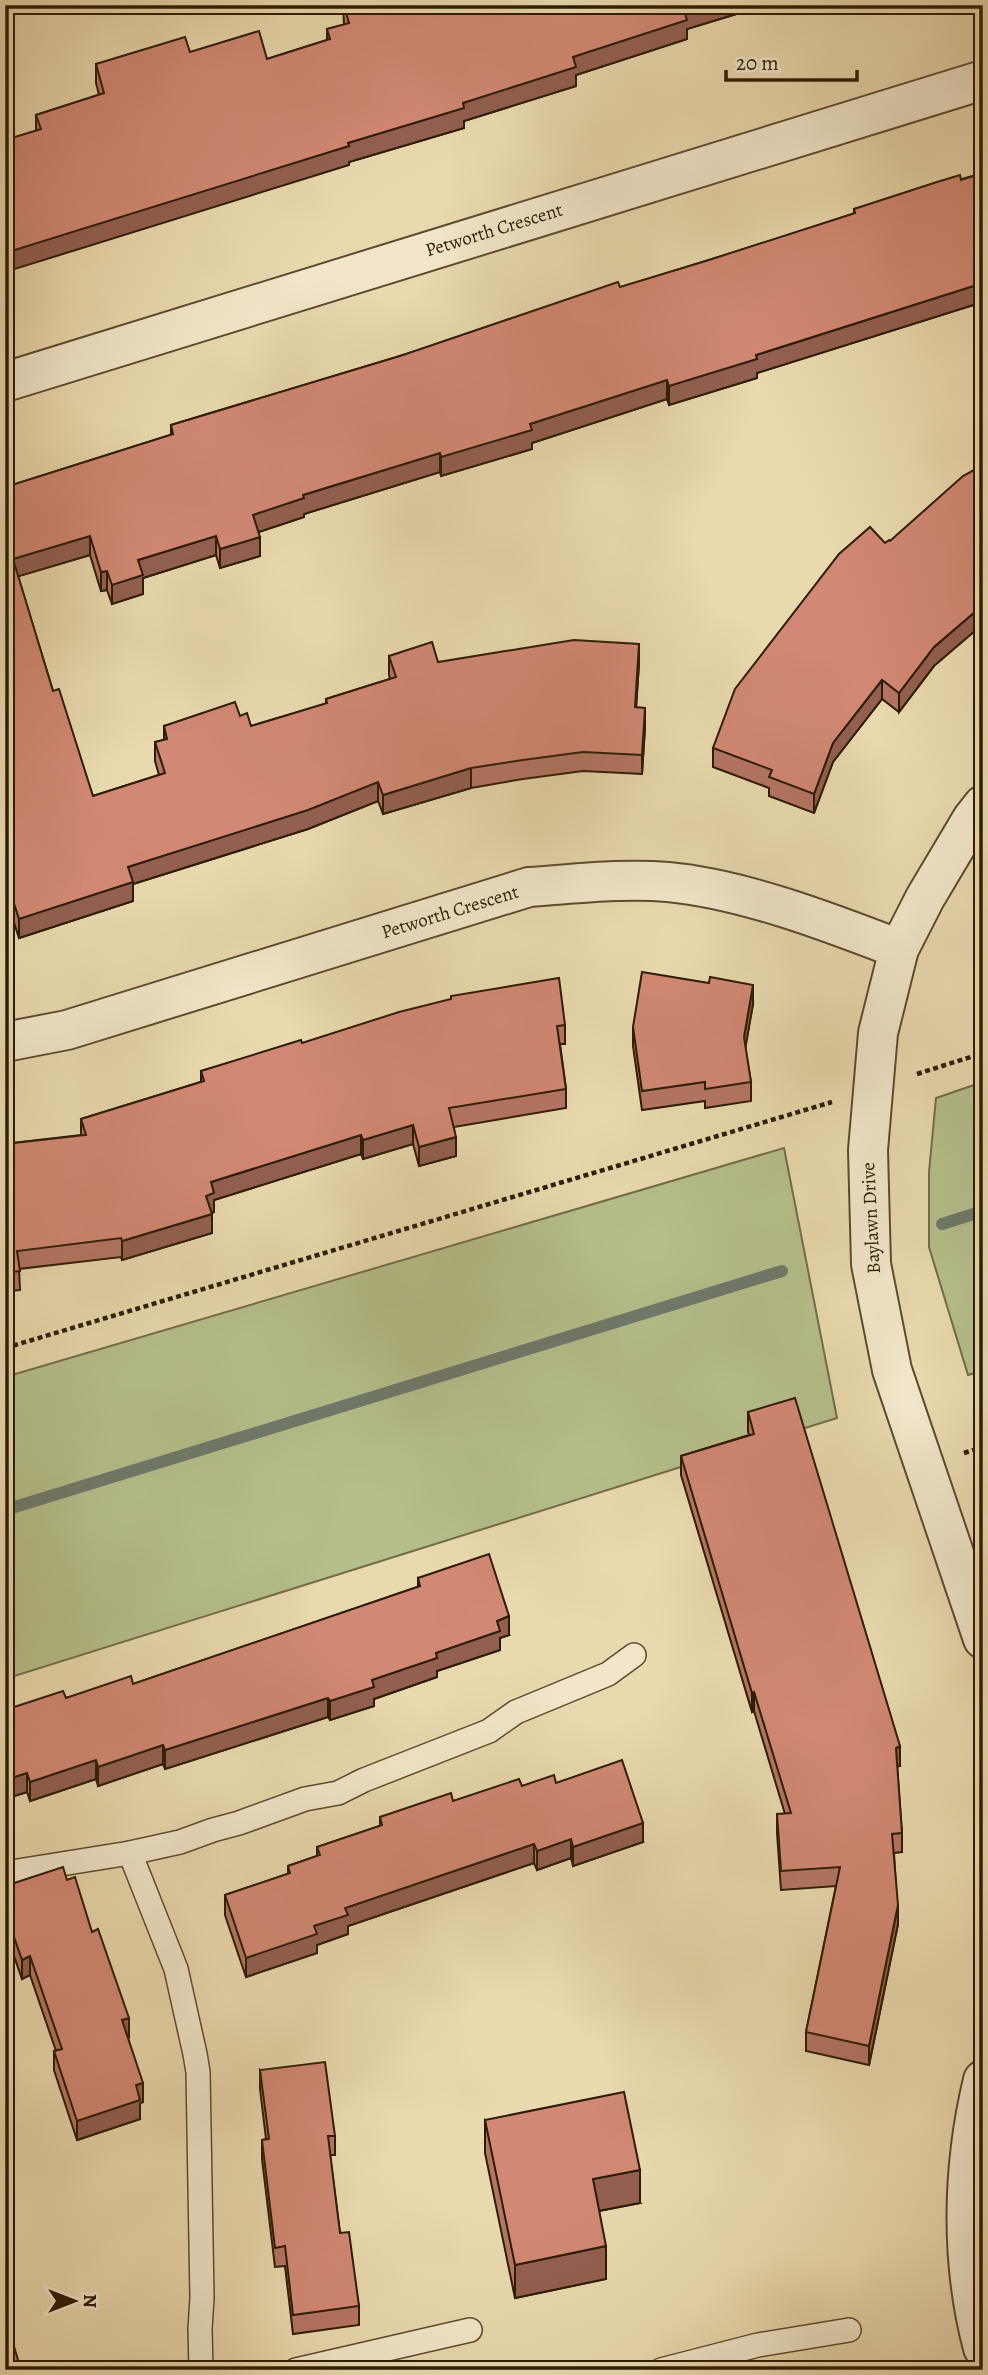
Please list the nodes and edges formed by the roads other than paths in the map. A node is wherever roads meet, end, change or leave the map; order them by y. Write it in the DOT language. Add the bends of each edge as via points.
graph roads {
  1 [pos="983,79"];
  2 [pos="5,382"];
  3 [pos="983,805"];
  4 [pos="899,949"];
  5 [pos="5,1042"];
  6 [pos="983,1639"];
  7 [pos="634,1655"];
  8 [pos="130,1853"];
  9 [pos="5,1873"];
  10 [pos="983,2080"];
  11 [pos="470,2330"];
  12 [pos="849,2330"];
  13 [pos="983,2348"];
  14 [pos="201,2370"];
  15 [pos="296,2370"];
  16 [pos="661,2370"];
  1 -- 2 [label="street, Petworth Crescent"];
  3 -- 4 [label="street, Baylawn Drive"];
  4 -- 5 [label="street, Petworth Crescent" via="806,915 668,882 530,887 76,1028"];
  4 -- 6 [label="street, Baylawn Drive" via="878,1032 872,1089 871,1264 892,1370"];
  7 -- 8 [label="lane" via="608,1674 516,1712 489,1731 338,1793"];
  8 -- 9 [label="lane"];
  8 -- 14 [label="lane" via="176,1969 198,2072"];
  10 -- 13 [label="street" via="968,2173 966,2259"];
  11 -- 15 [label="lane"];
  12 -- 16 [label="lane" via="758,2345"];
}
